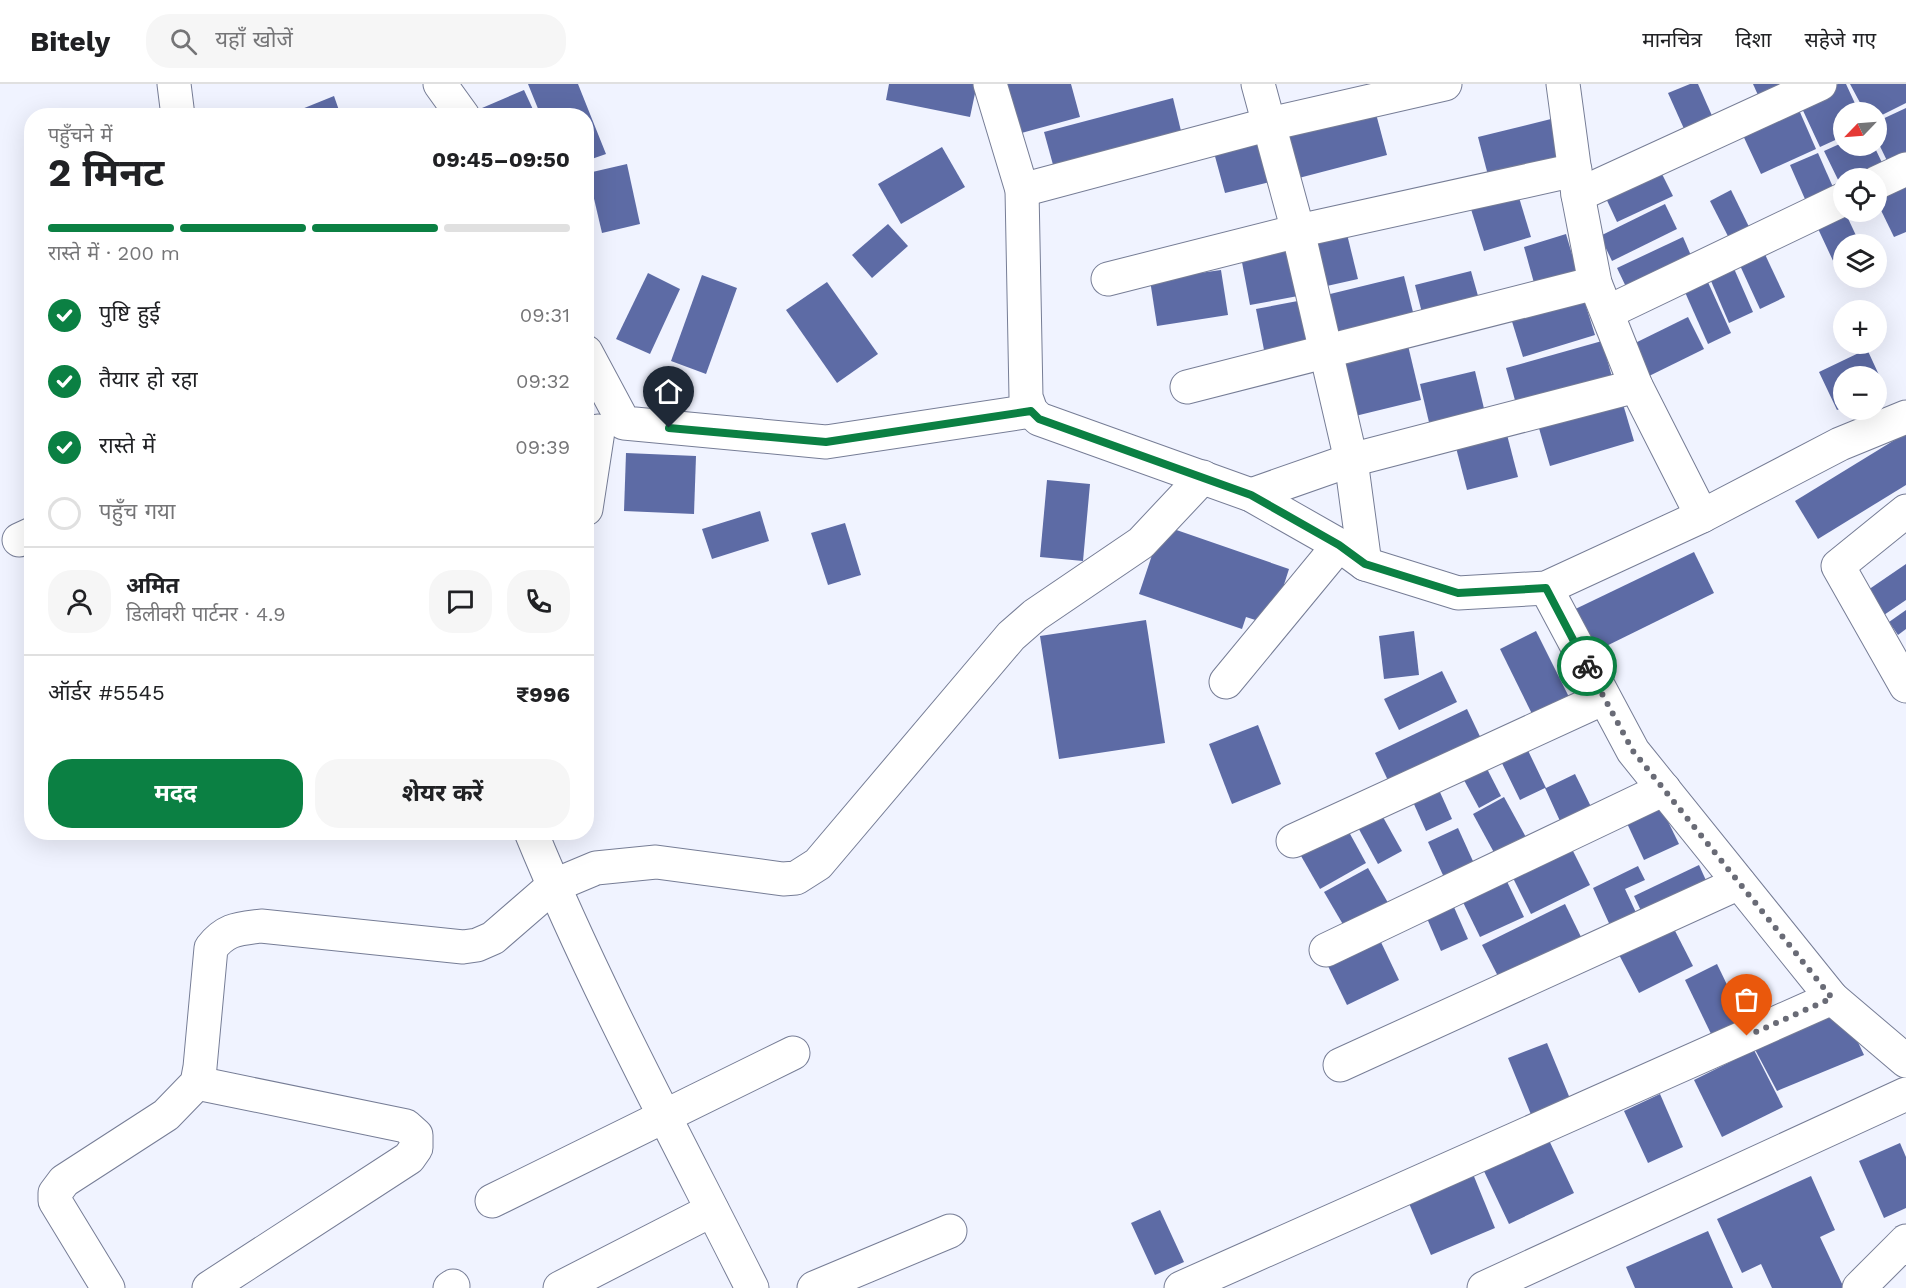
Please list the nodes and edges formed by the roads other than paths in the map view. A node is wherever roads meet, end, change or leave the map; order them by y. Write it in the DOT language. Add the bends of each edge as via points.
graph roads {
  1 [pos="174,84"];
  2 [pos="440,84"];
  3 [pos="990,84"];
  4 [pos="1258,84"];
  5 [pos="1445,84"];
  6 [pos="1563,84"];
  7 [pos="1820,84"];
  8 [pos="177,108"];
  9 [pos="457,108"];
  10 [pos="1270,124"];
  11 [pos="1906,169"];
  12 [pos="1887,178"];
  13 [pos="1576,183"];
  14 [pos="1022,190"];
  15 [pos="1833,204"];
  16 [pos="1298,231"];
  17 [pos="1108,279"];
  18 [pos="1594,283"];
  19 [pos="1608,312"];
  20 [pos="1324,351"];
  21 [pos="1636,386"];
  22 [pos="1187,387"];
  23 [pos="594,389"];
  24 [pos="1031,411"];
  25 [pos="1906,417"];
  26 [pos="603,430"];
  27 [pos="1351,460"];
  28 [pos="594,472"];
  29 [pos="1203,477"];
  30 [pos="1251,495"];
  31 [pos="1906,512"];
  32 [pos="1702,516"];
  33 [pos="1339,545"];
  34 [pos="1365,564"];
  35 [pos="1546,588"];
  36 [pos="1904,678"];
  37 [pos="1226,682"];
  38 [pos="1604,698"];
  39 [pos="1664,789"];
  40 [pos="534,840"];
  41 [pos="1293,841"];
  42 [pos="1739,882"];
  43 [pos="553,886"];
  44 [pos="1326,950"];
  45 [pos="1832,998"];
  46 [pos="793,1053"];
  47 [pos="1906,1061"];
  48 [pos="1341,1065"];
  49 [pos="196,1083"];
  50 [pos="1906,1094"];
  51 [pos="664,1114"];
  52 [pos="492,1201"];
  53 [pos="712,1210"];
  54 [pos="950,1231"];
  55 [pos="1906,1241"];
  56 [pos="108,1288"];
  57 [pos="209,1288"];
  58 [pos="560,1288"];
  59 [pos="752,1288"];
  60 [pos="814,1288"];
  61 [pos="1181,1288"];
  62 [pos="1484,1288"];
  63 [pos="1859,1288"];
  1 -- 8 [label="street"];
  2 -- 9 [label="street"];
  3 -- 14 [label="street"];
  4 -- 10 [label="street"];
  5 -- 10 [label="street"];
  6 -- 13 [label="street"];
  7 -- 13 [label="street"];
  10 -- 14 [label="street"];
  10 -- 16 [label="street"];
  11 -- 12 [label="street"];
  13 -- 16 [label="street"];
  13 -- 18 [label="street"];
  14 -- 24 [label="street" via="1026,398"];
  15 -- 19 [label="street"];
  16 -- 17 [label="street"];
  16 -- 20 [label="street"];
  18 -- 19 [label="street"];
  18 -- 20 [label="street"];
  19 -- 21 [label="street"];
  20 -- 22 [label="street"];
  20 -- 27 [label="street"];
  21 -- 27 [label="street"];
  21 -- 32 [label="street"];
  23 -- 26 [label="street"];
  24 -- 26 [label="street" via="826,442"];
  24 -- 29 [label="street" via="1039,419"];
  25 -- 32 [label="street" via="1840,444"];
  26 -- 28 [label="street"];
  27 -- 30 [label="street"];
  27 -- 34 [label="street"];
  29 -- 30 [label="street"];
  29 -- 43 [label="street" via="1141,543 1035,615 1011,636 818,864 807,872 783,879 656,862 596,868"];
  30 -- 33 [label="street"];
  31 -- 36 [label="street" via="1838,566"];
  32 -- 35 [label="street"];
  33 -- 34 [label="street"];
  33 -- 37 [label="street"];
  34 -- 35 [label="street" via="1458,593"];
  35 -- 38 [label="street"];
  38 -- 39 [label="street" via="1633,751"];
  38 -- 41 [label="street"];
  39 -- 42 [label="street"];
  39 -- 44 [label="street"];
  40 -- 43 [label="street"];
  42 -- 45 [label="street"];
  42 -- 48 [label="street"];
  43 -- 49 [label="street" via="493,938 477,945 463,947 261,926 236,929 221,936 211,948"];
  43 -- 51 [label="street"];
  45 -- 47 [label="street"];
  45 -- 61 [label="street"];
  46 -- 51 [label="street"];
  49 -- 56 [label="street" via="166,1114 64,1181 55,1192 55,1201"];
  49 -- 57 [label="street" via="406,1126 416,1135 416,1148 409,1158"];
  50 -- 62 [label="street"];
  51 -- 52 [label="street"];
  51 -- 53 [label="street"];
  53 -- 58 [label="street"];
  53 -- 59 [label="street"];
  54 -- 60 [label="street"];
  55 -- 63 [label="street"];
}
